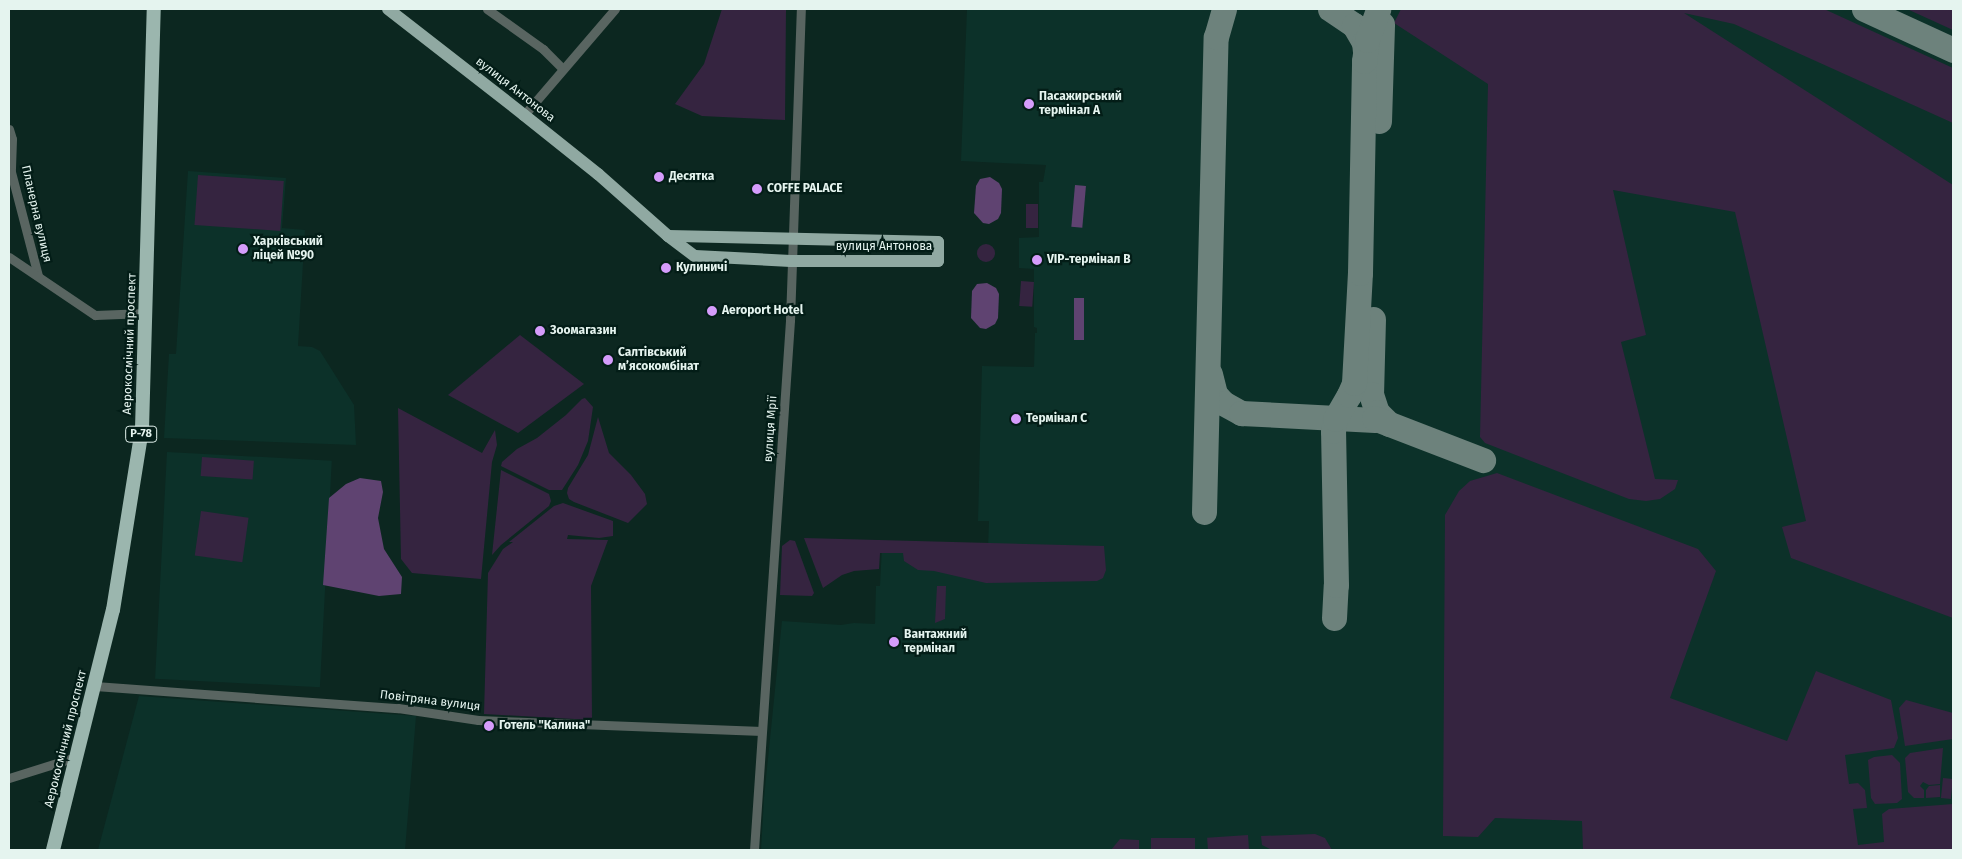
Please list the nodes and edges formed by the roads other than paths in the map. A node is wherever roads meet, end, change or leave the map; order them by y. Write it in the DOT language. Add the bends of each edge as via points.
graph roads {
  1 [pos="154,9"];
  2 [pos="388,9"];
  3 [pos="487,9"];
  4 [pos="615,9"];
  5 [pos="801,9"];
  6 [pos="562,68"];
  7 [pos="524,114"];
  8 [pos="9,130"];
  9 [pos="668,236"];
  10 [pos="792,240"];
  11 [pos="9,257"];
  12 [pos="791,261"];
  13 [pos="38,276"];
  14 [pos="146,314"];
  15 [pos="95,686"];
  16 [pos="762,730"];
  17 [pos="76,757"];
  18 [pos="9,778"];
  19 [pos="53,850"];
  20 [pos="754,850"];
  1 -- 14 [label="highway, Аерокосмічний проспект / Р-78"];
  2 -- 7 [label="main road, вулиця Антонова"];
  3 -- 6 [label="street"];
  4 -- 6 [label="street"];
  5 -- 10 [label="street, вулиця Мрії"];
  6 -- 7 [label="street"];
  7 -- 9 [label="main road, вулиця Антонова"];
  8 -- 13 [label="street, Планерна вулиця" via="12,140 11,172"];
  9 -- 10 [label="main road, вулиця Антонова"];
  9 -- 12 [label="main road, вулиця Антонова" via="695,256"];
  10 -- 12 [label="street, вулиця Мрії"];
  10 -- 12 [label="main road, вулиця Антонова" via="938,242 938,261"];
  11 -- 13 [label="street"];
  12 -- 16 [label="street, вулиця Мрії" via="787,381"];
  13 -- 14 [label="street" via="95,315"];
  14 -- 15 [label="highway, Аерокосмічний проспект / Р-78" via="142,429 113,610"];
  15 -- 16 [label="street, Повітряна вулиця" via="398,708 478,720"];
  15 -- 17 [label="highway, Аерокосмічний проспект / Р-78"];
  16 -- 20 [label="street, вулиця Мрії"];
  17 -- 18 [label="street"];
  17 -- 19 [label="highway, Аерокосмічний проспект / Р-78"];
}
